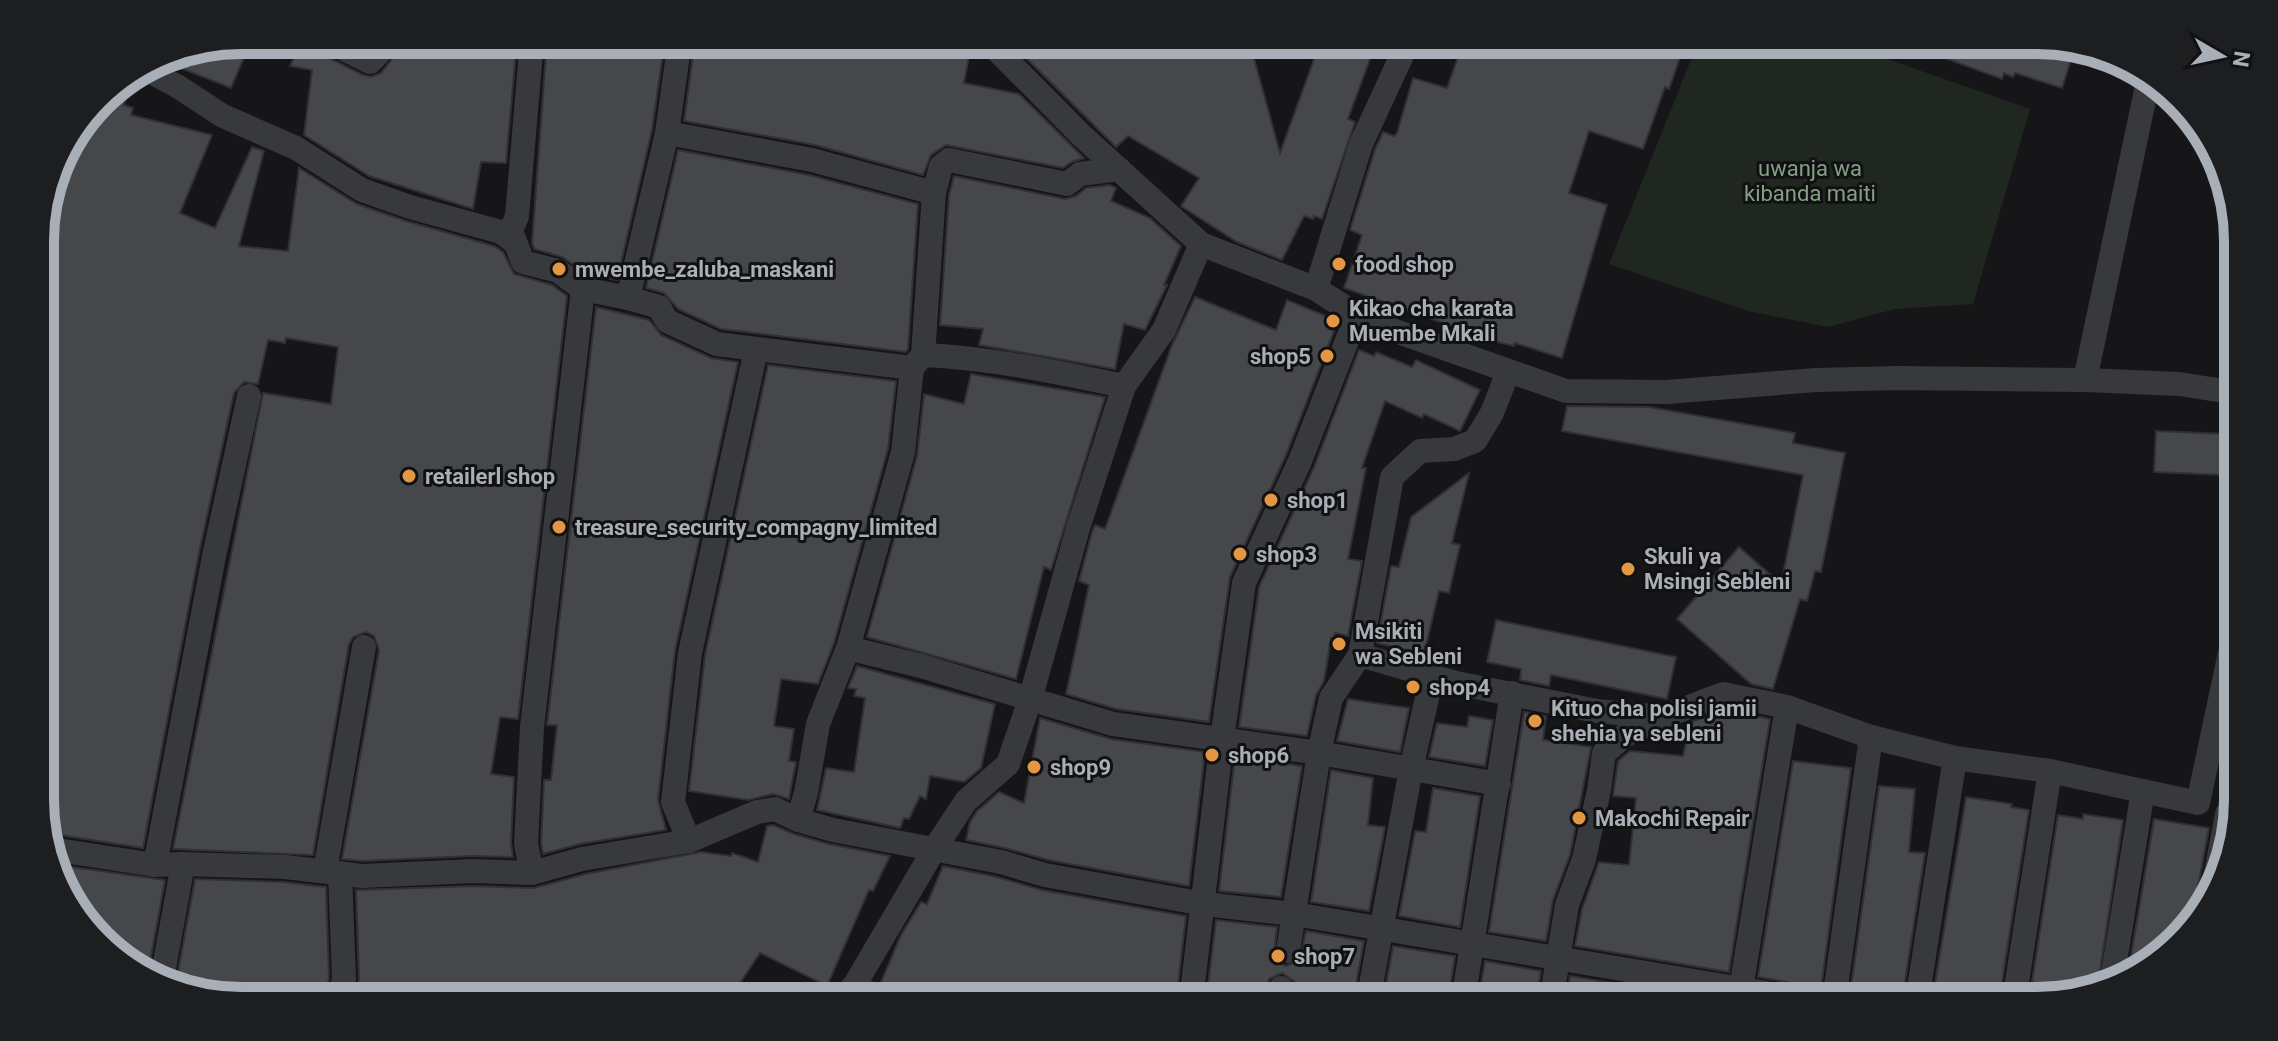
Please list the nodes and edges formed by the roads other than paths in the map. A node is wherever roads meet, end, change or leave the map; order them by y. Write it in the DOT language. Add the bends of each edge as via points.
graph roads {
  1 [pos="354,54"];
  2 [pos="378,54"];
  3 [pos="531,54"];
  4 [pos="678,54"];
  5 [pos="1001,54"];
  6 [pos="1403,54"];
  7 [pos="155,75"];
  8 [pos="2146,90"];
  9 [pos="667,133"];
  10 [pos="1119,169"];
  11 [pos="934,193"];
  12 [pos="513,241"];
  13 [pos="1201,244"];
  14 [pos="583,289"];
  15 [pos="1316,289"];
  16 [pos="628,298"];
  17 [pos="1357,315"];
  18 [pos="756,350"];
  19 [pos="917,361"];
  20 [pos="1508,372"];
  21 [pos="2085,380"];
  22 [pos="1124,386"];
  23 [pos="2224,391"];
  24 [pos="249,396"];
  25 [pos="364,647"];
  26 [pos="848,648"];
  27 [pos="1360,655"];
  28 [pos="1432,676"];
  29 [pos="2224,681"];
  30 [pos="1512,693"];
  31 [pos="1030,700"];
  32 [pos="1787,707"];
  33 [pos="1663,717"];
  34 [pos="1871,737"];
  35 [pos="1222,739"];
  36 [pos="1319,753"];
  37 [pos="1955,758"];
  38 [pos="1411,769"];
  39 [pos="2050,771"];
  40 [pos="1499,784"];
  41 [pos="2143,791"];
  42 [pos="2198,803"];
  43 [pos="2224,812"];
  44 [pos="798,820"];
  45 [pos="689,841"];
  46 [pos="935,848"];
  47 [pos="61,850"];
  48 [pos="183,864"];
  49 [pos="155,865"];
  50 [pos="333,872"];
  51 [pos="532,873"];
  52 [pos="1204,904"];
  53 [pos="1294,914"];
  54 [pos="1381,929"];
  55 [pos="1473,944"];
  56 [pos="1288,951"];
  57 [pos="1558,958"];
  58 [pos="164,970"];
  59 [pos="2114,971"];
  60 [pos="342,987"];
  61 [pos="851,987"];
  62 [pos="1193,987"];
  63 [pos="1371,987"];
  64 [pos="1465,987"];
  65 [pos="1553,987"];
  66 [pos="1705,987"];
  67 [pos="1741,987"];
  68 [pos="1836,987"];
  69 [pos="1919,987"];
  70 [pos="2016,987"];
  1 -- 2 [label="street" via="370,62"];
  3 -- 12 [label="street"];
  4 -- 9 [label="street"];
  5 -- 10 [label="street"];
  6 -- 15 [label="street" via="1361,144"];
  7 -- 12 [label="street" via="223,116 296,148 362,190 501,232"];
  8 -- 21 [label="street"];
  9 -- 11 [label="street" via="812,160"];
  9 -- 16 [label="street"];
  10 -- 11 [label="street" via="1080,174 1067,184 949,160 941,166"];
  10 -- 13 [label="street"];
  11 -- 19 [label="street"];
  12 -- 14 [label="street" via="523,262 558,271"];
  13 -- 15 [label="street"];
  13 -- 22 [label="street" via="1164,330"];
  14 -- 16 [label="street"];
  14 -- 51 [label="street" via="532,727 526,844"];
  15 -- 17 [label="street"];
  16 -- 18 [label="street" via="659,307 667,321 693,335"];
  17 -- 20 [label="street"];
  17 -- 35 [label="street" via="1300,461 1244,583"];
  18 -- 19 [label="street"];
  18 -- 45 [label="street" via="690,653 673,802"];
  19 -- 22 [label="street" via="956,356"];
  19 -- 26 [label="street" via="903,452"];
  20 -- 21 [label="street" via="1566,391 1667,392 1884,378"];
  20 -- 27 [label="street" via="1475,441 1454,449 1420,451 1392,477"];
  21 -- 23 [label="street"];
  22 -- 31 [label="street"];
  24 -- 49 [label="street"];
  25 -- 50 [label="street"];
  26 -- 31 [label="street"];
  26 -- 44 [label="street" via="818,724"];
  27 -- 28 [label="street"];
  27 -- 36 [label="street" via="1331,698"];
  28 -- 30 [label="street"];
  28 -- 38 [label="street"];
  29 -- 42 [label="street"];
  30 -- 33 [label="street" via="1597,711"];
  30 -- 40 [label="street"];
  31 -- 35 [label="street" via="1113,724"];
  31 -- 46 [label="street" via="1008,764 966,801"];
  32 -- 33 [label="street" via="1723,694"];
  32 -- 34 [label="street"];
  32 -- 67 [label="street"];
  33 -- 57 [label="street" via="1624,736 1604,753"];
  34 -- 37 [label="street"];
  34 -- 68 [label="street"];
  35 -- 36 [label="street"];
  35 -- 52 [label="street"];
  36 -- 38 [label="street"];
  36 -- 53 [label="street"];
  37 -- 39 [label="street"];
  37 -- 69 [label="street"];
  38 -- 40 [label="street"];
  38 -- 54 [label="street"];
  39 -- 41 [label="street"];
  39 -- 70 [label="street"];
  40 -- 55 [label="street"];
  41 -- 42 [label="street"];
  41 -- 59 [label="street"];
  42 -- 43 [label="street"];
  44 -- 45 [label="street" via="775,809 757,812"];
  44 -- 46 [label="street"];
  45 -- 51 [label="street"];
  46 -- 52 [label="street" via="1045,875"];
  46 -- 61 [label="street"];
  47 -- 49 [label="street"];
  48 -- 49 [label="street"];
  48 -- 50 [label="street"];
  48 -- 58 [label="street"];
  50 -- 51 [label="street"];
  50 -- 60 [label="street"];
  52 -- 53 [label="street"];
  52 -- 62 [label="street"];
  53 -- 54 [label="street"];
  53 -- 56 [label="street"];
  54 -- 55 [label="street"];
  54 -- 63 [label="street"];
  55 -- 57 [label="street"];
  55 -- 64 [label="street"];
  57 -- 65 [label="street"];
  57 -- 66 [label="street"];
}
